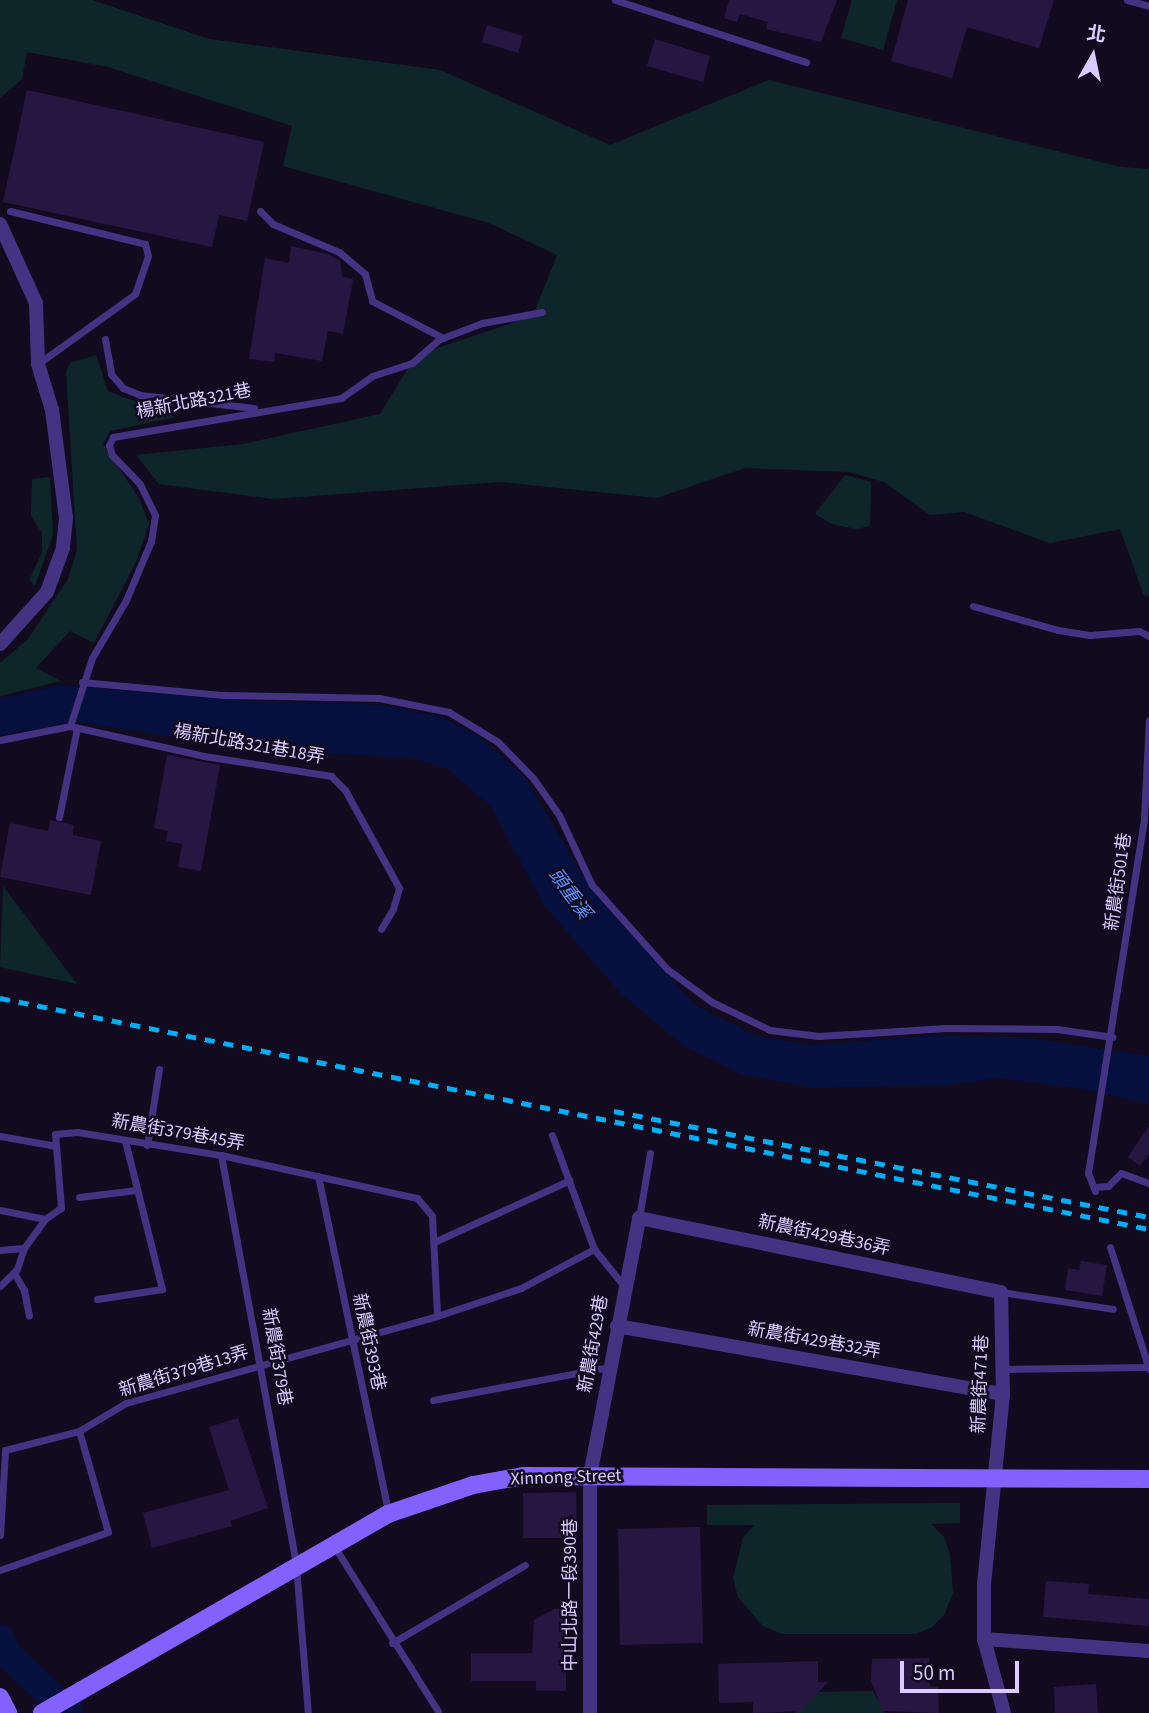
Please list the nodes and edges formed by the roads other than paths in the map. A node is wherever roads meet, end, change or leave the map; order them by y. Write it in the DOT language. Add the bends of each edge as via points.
graph roads {
  1 [pos="615,0"];
  2 [pos="1127,0"];
  3 [pos="1149,6"];
  4 [pos="806,62"];
  5 [pos="10,211"];
  6 [pos="260,211"];
  7 [pos="0,225"];
  8 [pos="542,312"];
  9 [pos="443,338"];
  10 [pos="105,339"];
  11 [pos="38,363"];
  12 [pos="259,408"];
  13 [pos="973,606"];
  14 [pos="1149,636"];
  15 [pos="0,644"];
  16 [pos="81,684"];
  17 [pos="1149,720"];
  18 [pos="73,726"];
  19 [pos="0,740"];
  20 [pos="59,817"];
  21 [pos="381,929"];
  22 [pos="1112,1037"];
  23 [pos="159,1069"];
  24 [pos="552,1135"];
  25 [pos="0,1136"];
  26 [pos="125,1141"];
  27 [pos="147,1145"];
  28 [pos="57,1146"];
  29 [pos="650,1153"];
  30 [pos="221,1155"];
  31 [pos="318,1176"];
  32 [pos="570,1180"];
  33 [pos="1148,1183"];
  34 [pos="137,1190"];
  35 [pos="79,1197"];
  36 [pos="0,1210"];
  37 [pos="639,1218"];
  38 [pos="45,1219"];
  39 [pos="433,1242"];
  40 [pos="1110,1247"];
  41 [pos="24,1248"];
  42 [pos="594,1249"];
  43 [pos="0,1250"];
  44 [pos="14,1273"];
  45 [pos="0,1286"];
  46 [pos="624,1286"];
  47 [pos="1001,1292"];
  48 [pos="97,1299"];
  49 [pos="1113,1309"];
  50 [pos="437,1316"];
  51 [pos="29,1317"];
  52 [pos="617,1326"];
  53 [pos="352,1340"];
  54 [pos="262,1365"];
  55 [pos="610,1367"];
  56 [pos="1003,1369"];
  57 [pos="1148,1369"];
  58 [pos="1003,1394"];
  59 [pos="433,1400"];
  60 [pos="79,1431"];
  61 [pos="590,1476"];
  62 [pos="996,1476"];
  63 [pos="1149,1479"];
  64 [pos="388,1514"];
  65 [pos="0,1535"];
  66 [pos="334,1545"];
  67 [pos="296,1565"];
  68 [pos="525,1565"];
  69 [pos="0,1570"];
  70 [pos="985,1639"];
  71 [pos="392,1643"];
  72 [pos="1149,1651"];
  73 [pos="0,1697"];
  74 [pos="438,1712"];
  75 [pos="8,1713"];
  76 [pos="42,1713"];
  77 [pos="308,1713"];
  78 [pos="590,1713"];
  79 [pos="1004,1713"];
  1 -- 4 [label="lane"];
  2 -- 3 [label="lane"];
  5 -- 11 [label="lane" via="145,244 148,256 135,295"];
  6 -- 9 [label="lane" via="273,224 340,251 365,274 372,301"];
  7 -- 11 [label="street" via="36,303"];
  8 -- 9 [label="lane, 楊新北路321巷" via="482,323"];
  9 -- 12 [label="lane, 楊新北路321巷" via="412,363 372,376 341,398"];
  10 -- 12 [label="lane" via="111,374 123,388 139,395"];
  11 -- 15 [label="street" via="61,469 66,518 63,548 47,592"];
  12 -- 16 [label="lane, 楊新北路321巷" via="113,437 109,445 112,455 140,484 155,515 151,541 126,600"];
  13 -- 14 [label="lane" via="1058,630 1090,635 1139,631"];
  16 -- 18 [label="lane"];
  16 -- 22 [label="lane" via="223,695 379,698 449,712 498,742 533,778 559,815 592,885 667,969 712,1002 770,1030 819,1036 946,1028 1057,1029"];
  17 -- 22 [label="lane, 新農街501巷" via="1144,818"];
  18 -- 19 [label="lane"];
  18 -- 20 [label="lane"];
  18 -- 21 [label="lane, 楊新北路321巷18弄" via="204,756 331,776 345,790 398,888 394,909"];
  22 -- 33 [label="lane, 新農街501巷" via="1088,1173 1095,1189 1108,1186 1121,1173"];
  23 -- 27 [label="lane"];
  24 -- 32 [label="lane"];
  25 -- 28 [label="lane"];
  26 -- 27 [label="lane, 新農街379巷45弄"];
  26 -- 28 [label="lane, 新農街379巷45弄" via="77,1132 55,1134"];
  26 -- 34 [label="lane"];
  27 -- 30 [label="lane, 新農街379巷45弄"];
  28 -- 38 [label="lane" via="61,1208"];
  29 -- 37 [label="lane"];
  30 -- 31 [label="lane, 新農街379巷45弄"];
  30 -- 54 [label="lane, 新農街379巷"];
  31 -- 39 [label="lane, 新農街379巷45弄" via="416,1198 432,1216"];
  31 -- 53 [label="lane, 新農街393巷"];
  32 -- 39 [label="lane"];
  32 -- 42 [label="lane"];
  34 -- 35 [label="lane"];
  34 -- 48 [label="lane" via="162,1289"];
  36 -- 38 [label="lane"];
  37 -- 46 [label="street, 新農街429巷"];
  37 -- 47 [label="street, 新農街429巷36弄"];
  38 -- 41 [label="lane"];
  39 -- 50 [label="lane, 新農街379巷45弄"];
  40 -- 57 [label="lane"];
  41 -- 43 [label="lane"];
  41 -- 44 [label="lane"];
  42 -- 46 [label="lane"];
  42 -- 50 [label="lane, 新農街379巷13弄" via="521,1288"];
  44 -- 45 [label="lane"];
  44 -- 51 [label="lane" via="24,1290"];
  46 -- 52 [label="street, 新農街429巷"];
  47 -- 49 [label="lane"];
  47 -- 56 [label="street, 新農街471巷"];
  50 -- 53 [label="lane, 新農街379巷13弄"];
  52 -- 55 [label="street, 新農街429巷"];
  52 -- 58 [label="street, 新農街429巷32弄"];
  53 -- 54 [label="lane, 新農街379巷13弄"];
  53 -- 64 [label="lane, 新農街393巷"];
  54 -- 60 [label="lane, 新農街379巷13弄" via="126,1403"];
  54 -- 67 [label="lane, 新農街379巷"];
  55 -- 59 [label="lane"];
  55 -- 61 [label="street, 新農街429巷"];
  56 -- 57 [label="lane"];
  56 -- 58 [label="street, 新農街471巷"];
  58 -- 62 [label="street, 新農街471巷"];
  60 -- 65 [label="lane, 新農街379巷13弄" via="5,1450"];
  60 -- 69 [label="lane" via="108,1532"];
  61 -- 62 [label="street, Xinnong Street"];
  61 -- 64 [label="street, Xinnong Street" via="524,1476 473,1485"];
  61 -- 78 [label="street, 中山北路一段390巷"];
  62 -- 63 [label="street, Xinnong Street"];
  62 -- 70 [label="street, 新農街471巷" via="984,1584"];
  64 -- 66 [label="street, Xinnong Street"];
  66 -- 67 [label="street, Xinnong Street"];
  66 -- 71 [label="lane"];
  67 -- 76 [label="street, Xinnong Street"];
  67 -- 77 [label="lane, 新農街379巷"];
  68 -- 71 [label="lane"];
  70 -- 72 [label="street"];
  70 -- 79 [label="street, 新農街471巷"];
  71 -- 74 [label="lane"];
  73 -- 75 [label="street"];
}
